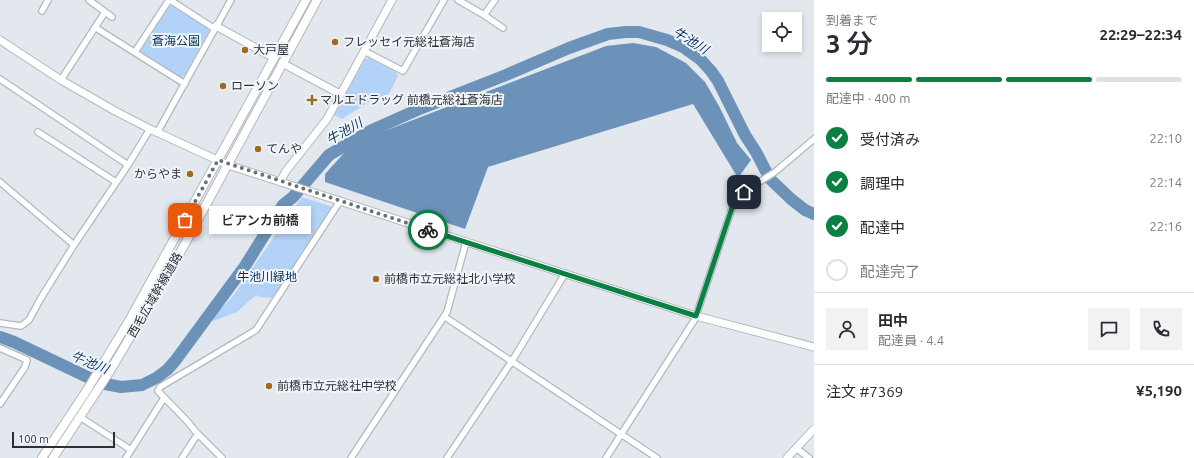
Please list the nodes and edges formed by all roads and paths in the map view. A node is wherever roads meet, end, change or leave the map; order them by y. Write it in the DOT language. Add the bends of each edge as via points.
graph roads {
  1 [pos="48,0"];
  2 [pos="89,0"];
  3 [pos="169,0"];
  4 [pos="231,0"];
  5 [pos="306,0"];
  6 [pos="317,0"];
  7 [pos="392,0"];
  8 [pos="444,0"];
  9 [pos="458,0"];
  10 [pos="495,0"];
  11 [pos="42,11"];
  12 [pos="105,12"];
  13 [pos="484,15"];
  14 [pos="112,16"];
  15 [pos="96,28"];
  16 [pos="216,28"];
  17 [pos="503,28"];
  18 [pos="0,40"];
  19 [pos="364,51"];
  20 [pos="135,52"];
  21 [pos="274,58"];
  22 [pos="282,63"];
  23 [pos="0,79"];
  24 [pos="61,80"];
  25 [pos="185,84"];
  26 [pos="340,94"];
  27 [pos="150,129"];
  28 [pos="38,132"];
  29 [pos="157,132"];
  30 [pos="814,139"];
  31 [pos="218,160"];
  32 [pos="228,164"];
  33 [pos="128,165"];
  34 [pos="0,182"];
  35 [pos="116,182"];
  36 [pos="280,182"];
  37 [pos="340,201"];
  38 [pos="466,242"];
  39 [pos="74,245"];
  40 [pos="564,273"];
  41 [pos="696,316"];
  42 [pos="445,317"];
  43 [pos="0,323"];
  44 [pos="814,347"];
  45 [pos="0,348"];
  46 [pos="512,360"];
  47 [pos="164,398"];
  48 [pos="0,404"];
  49 [pos="80,417"];
  50 [pos="814,429"];
  51 [pos="199,435"];
  52 [pos="621,435"];
  53 [pos="796,448"];
  54 [pos="131,450"];
  55 [pos="42,458"];
  56 [pos="53,458"];
  57 [pos="126,458"];
  58 [pos="182,458"];
  59 [pos="222,458"];
  60 [pos="351,458"];
  61 [pos="447,458"];
  62 [pos="606,458"];
  63 [pos="657,458"];
  64 [pos="787,458"];
  65 [pos="809,458"];
  1 -- 11 [label="street"];
  2 -- 12 [label="street"];
  3 -- 16 [label="street"];
  3 -- 20 [label="street"];
  4 -- 16 [label="street"];
  5 -- 21 [label="main road, 西毛広域幹線道路"];
  6 -- 22 [label="main road, 西毛広域幹線道路"];
  7 -- 19 [label="street"];
  8 -- 19 [label="street" via="403,71"];
  9 -- 13 [label="street"];
  10 -- 13 [label="street"];
  12 -- 14 [label="street"];
  12 -- 15 [label="street"];
  13 -- 17 [label="street"];
  15 -- 20 [label="street"];
  15 -- 24 [label="street"];
  16 -- 21 [label="street"];
  16 -- 25 [label="street"];
  18 -- 24 [label="street"];
  19 -- 26 [label="street"];
  20 -- 25 [label="street"];
  21 -- 31 [label="main road, 西毛広域幹線道路"];
  22 -- 26 [label="street"];
  22 -- 32 [label="main road, 西毛広域幹線道路"];
  23 -- 33 [label="street"];
  24 -- 27 [label="street"];
  25 -- 29 [label="street"];
  26 -- 36 [label="street" via="323,125"];
  27 -- 29 [label="street"];
  27 -- 33 [label="street"];
  28 -- 35 [label="street"];
  29 -- 31 [label="street"];
  30 -- 41 [label="street" via="772,174 736,198"];
  31 -- 32 [label="street"];
  31 -- 55 [label="main road, 西毛広域幹線道路" via="130,319"];
  32 -- 36 [label="street"];
  32 -- 49 [label="main road, 西毛広域幹線道路" via="181,251"];
  33 -- 35 [label="street"];
  34 -- 39 [label="street"];
  35 -- 39 [label="street"];
  36 -- 37 [label="street"];
  37 -- 38 [label="street"];
  37 -- 47 [label="street" via="256,330 160,387 158,391"];
  38 -- 40 [label="street"];
  38 -- 42 [label="street"];
  39 -- 43 [label="street" via="29,320 21,326"];
  40 -- 41 [label="street"];
  40 -- 46 [label="street"];
  41 -- 44 [label="street"];
  41 -- 52 [label="street"];
  42 -- 46 [label="street"];
  42 -- 60 [label="street"];
  45 -- 48 [label="street" via="27,360"];
  46 -- 52 [label="street"];
  46 -- 61 [label="street"];
  47 -- 51 [label="street"];
  47 -- 54 [label="street"];
  49 -- 54 [label="street"];
  49 -- 56 [label="main road, 西毛広域幹線道路"];
  50 -- 53 [label="street"];
  51 -- 58 [label="street"];
  51 -- 59 [label="street"];
  52 -- 62 [label="street"];
  52 -- 63 [label="street"];
  53 -- 64 [label="street"];
  53 -- 65 [label="street"];
  54 -- 57 [label="street"];
}
